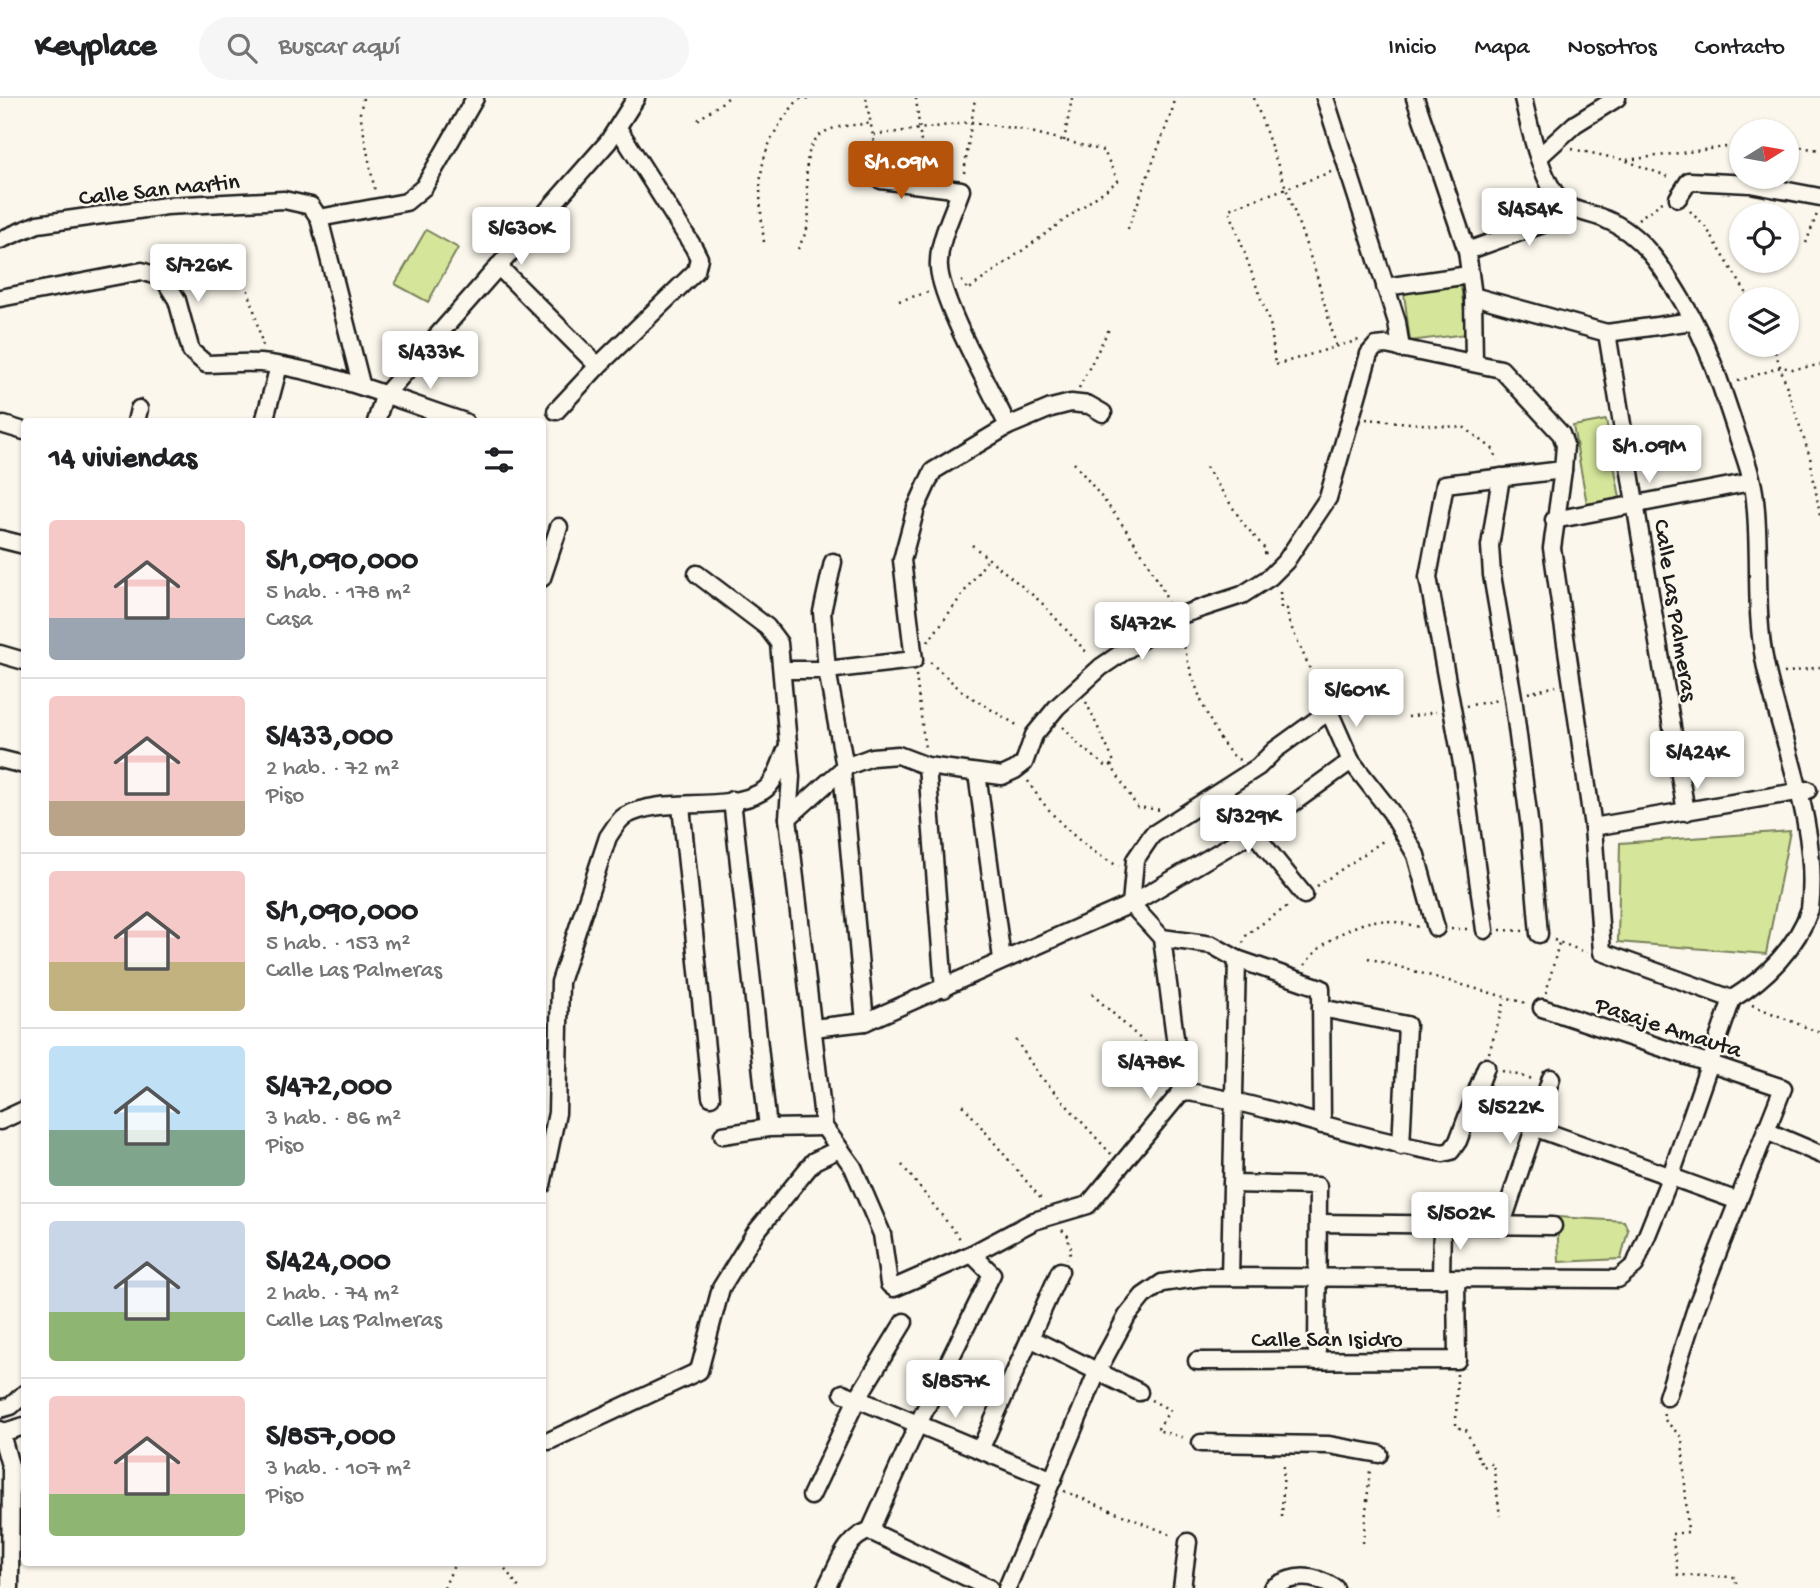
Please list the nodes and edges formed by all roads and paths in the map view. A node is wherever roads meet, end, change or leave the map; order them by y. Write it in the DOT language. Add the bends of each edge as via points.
graph roads {
  1 [pos="363,98"];
  2 [pos="475,98"];
  3 [pos="636,98"];
  4 [pos="728,98"];
  5 [pos="811,98"];
  6 [pos="866,98"];
  7 [pos="916,98"];
  8 [pos="975,98"];
  9 [pos="1072,98"];
  10 [pos="1174,98"];
  11 [pos="1254,98"];
  12 [pos="1325,98"];
  13 [pos="1415,98"];
  14 [pos="1523,98"];
  15 [pos="1617,98"];
  16 [pos="698,120"];
  17 [pos="972,122"];
  18 [pos="872,123"];
  19 [pos="920,127"];
  20 [pos="618,128"];
  21 [pos="874,135"];
  22 [pos="1064,141"];
  23 [pos="1556,142"];
  24 [pos="1729,147"];
  25 [pos="1799,147"];
  26 [pos="1820,150"];
  27 [pos="1540,156"];
  28 [pos="1624,160"];
  29 [pos="1347,166"];
  30 [pos="881,180"];
  31 [pos="1689,181"];
  32 [pos="926,186"];
  33 [pos="1286,188"];
  34 [pos="961,190"];
  35 [pos="1820,197"];
  36 [pos="1678,198"];
  37 [pos="1820,206"];
  38 [pos="379,209"];
  39 [pos="1573,209"];
  40 [pos="319,218"];
  41 [pos="1128,229"];
  42 [pos="1627,233"];
  43 [pos="0,240"];
  44 [pos="764,243"];
  45 [pos="1806,243"];
  46 [pos="231,244"];
  47 [pos="798,249"];
  48 [pos="1466,251"];
  49 [pos="498,266"];
  50 [pos="939,268"];
  51 [pos="1469,275"];
  52 [pos="945,286"];
  53 [pos="1385,287"];
  54 [pos="1743,287"];
  55 [pos="1474,296"];
  56 [pos="0,298"];
  57 [pos="899,301"];
  58 [pos="1693,321"];
  59 [pos="1109,329"];
  60 [pos="1607,333"];
  61 [pos="1393,347"];
  62 [pos="1337,349"];
  63 [pos="1777,357"];
  64 [pos="1474,362"];
  65 [pos="273,365"];
  66 [pos="1820,365"];
  67 [pos="598,366"];
  68 [pos="1781,367"];
  69 [pos="361,384"];
  70 [pos="1721,386"];
  71 [pos="384,396"];
  72 [pos="1071,403"];
  73 [pos="556,411"];
  74 [pos="1351,412"];
  75 [pos="1103,413"];
  76 [pos="265,418"];
  77 [pos="377,418"];
  78 [pos="453,418"];
  79 [pos="4,425"];
  80 [pos="1008,426"];
  81 [pos="21,430"];
  82 [pos="1074,463"];
  83 [pos="1206,467"];
  84 [pos="1563,470"];
  85 [pos="1501,477"];
  86 [pos="1751,481"];
  87 [pos="1636,506"];
  88 [pos="1820,516"];
  89 [pos="1554,520"];
  90 [pos="559,527"];
  91 [pos="0,538"];
  92 [pos="21,544"];
  93 [pos="972,545"];
  94 [pos="988,559"];
  95 [pos="833,562"];
  96 [pos="546,566"];
  97 [pos="697,574"];
  98 [pos="1273,575"];
  99 [pos="1175,617"];
  100 [pos="0,654"];
  101 [pos="917,656"];
  102 [pos="21,660"];
  103 [pos="1101,667"];
  104 [pos="1820,667"];
  105 [pos="782,670"];
  106 [pos="827,670"];
  107 [pos="1767,676"];
  108 [pos="1571,682"];
  109 [pos="1079,687"];
  110 [pos="1513,696"];
  111 [pos="1453,709"];
  112 [pos="1329,711"];
  113 [pos="1051,713"];
  114 [pos="1408,717"];
  115 [pos="1034,736"];
  116 [pos="788,746"];
  117 [pos="0,759"];
  118 [pos="1350,761"];
  119 [pos="21,764"];
  120 [pos="1111,765"];
  121 [pos="927,766"];
  122 [pos="1258,767"];
  123 [pos="843,769"];
  124 [pos="1015,771"];
  125 [pos="977,773"];
  126 [pos="1808,790"];
  127 [pos="1221,792"];
  128 [pos="732,800"];
  129 [pos="681,806"];
  130 [pos="1686,812"];
  131 [pos="788,818"];
  132 [pos="1177,818"];
  133 [pos="1593,827"];
  134 [pos="1253,832"];
  135 [pos="1134,871"];
  136 [pos="1304,895"];
  137 [pos="1130,904"];
  138 [pos="1436,928"];
  139 [pos="1485,930"];
  140 [pos="1539,934"];
  141 [pos="1162,938"];
  142 [pos="1559,943"];
  143 [pos="1368,958"];
  144 [pos="1002,959"];
  145 [pos="1237,959"];
  146 [pos="944,989"];
  147 [pos="1092,994"];
  148 [pos="1505,998"];
  149 [pos="1732,999"];
  150 [pos="1321,1008"];
  151 [pos="1542,1008"];
  152 [pos="865,1022"];
  153 [pos="813,1028"];
  154 [pos="1820,1033"];
  155 [pos="1016,1040"];
  156 [pos="1710,1063"];
  157 [pos="1486,1067"];
  158 [pos="1551,1081"];
  159 [pos="1182,1091"];
  160 [pos="711,1097"];
  161 [pos="1233,1099"];
  162 [pos="963,1105"];
  163 [pos="21,1111"];
  164 [pos="0,1121"];
  165 [pos="1322,1125"];
  166 [pos="824,1127"];
  167 [pos="768,1128"];
  168 [pos="1536,1128"];
  169 [pos="1766,1131"];
  170 [pos="723,1135"];
  171 [pos="1401,1146"];
  172 [pos="839,1149"];
  173 [pos="1820,1154"];
  174 [pos="1120,1164"];
  175 [pos="902,1165"];
  176 [pos="546,1166"];
  177 [pos="1670,1178"];
  178 [pos="1232,1184"];
  179 [pos="1738,1201"];
  180 [pos="1055,1215"];
  181 [pos="1318,1223"];
  182 [pos="1442,1223"];
  183 [pos="1502,1224"];
  184 [pos="1553,1226"];
  185 [pos="972,1254"];
  186 [pos="1060,1271"];
  187 [pos="1230,1277"];
  188 [pos="1317,1279"];
  189 [pos="1448,1279"];
  190 [pos="904,1322"];
  191 [pos="1030,1338"];
  192 [pos="1457,1360"];
  193 [pos="1197,1361"];
  194 [pos="1317,1361"];
  195 [pos="1098,1370"];
  196 [pos="1139,1392"];
  197 [pos="850,1396"];
  198 [pos="21,1397"];
  199 [pos="1667,1397"];
  200 [pos="0,1409"];
  201 [pos="918,1424"];
  202 [pos="21,1427"];
  203 [pos="1,1432"];
  204 [pos="549,1441"];
  205 [pos="1201,1443"];
  206 [pos="1284,1446"];
  207 [pos="980,1450"];
  208 [pos="1375,1453"];
  209 [pos="1052,1483"];
  210 [pos="811,1496"];
  211 [pos="1500,1516"];
  212 [pos="1282,1517"];
  213 [pos="870,1531"];
  214 [pos="1188,1542"];
  215 [pos="1363,1544"];
  216 [pos="454,1566"];
  217 [pos="503,1566"];
  218 [pos="10,1588"];
  219 [pos="444,1588"];
  220 [pos="519,1588"];
  221 [pos="826,1588"];
  222 [pos="989,1588"];
  223 [pos="1007,1588"];
  224 [pos="1182,1588"];
  225 [pos="1272,1588"];
  226 [pos="1335,1588"];
  227 [pos="1737,1588"];
  1 -- 38 [label="path" via="360,113"];
  2 -- 38 [label="street" via="424,187 406,202"];
  3 -- 20 [label="street"];
  4 -- 16 [label="path"];
  5 -- 44 [label="path" via="799,99 780,121 762,164 758,184"];
  6 -- 18 [label="path"];
  7 -- 19 [label="path"];
  8 -- 17 [label="path"];
  9 -- 22 [label="path"];
  10 -- 41 [label="path"];
  11 -- 33 [label="path"];
  12 -- 29 [label="street"];
  13 -- 48 [label="street"];
  14 -- 27 [label="street"];
  15 -- 23 [label="street"];
  17 -- 19 [label="path"];
  17 -- 22 [label="path"];
  17 -- 34 [label="path"];
  18 -- 21 [label="path"];
  18 -- 47 [label="path" via="829,130 815,139 805,191 808,225"];
  19 -- 21 [label="path"];
  19 -- 32 [label="path"];
  20 -- 49 [label="street"];
  20 -- 67 [label="street" via="699,258 695,271"];
  21 -- 30 [label="path"];
  22 -- 50 [label="path" via="1104,151 1118,181 968,290 952,267"];
  23 -- 27 [label="street"];
  23 -- 28 [label="path" via="1580,152"];
  24 -- 28 [label="path"];
  25 -- 26 [label="path"];
  27 -- 39 [label="street" via="1559,199"];
  28 -- 31 [label="path"];
  29 -- 33 [label="path"];
  29 -- 53 [label="street"];
  30 -- 32 [label="street"];
  31 -- 35 [label="street" via="1750,184"];
  31 -- 36 [label="street"];
  32 -- 34 [label="street"];
  33 -- 62 [label="path"];
  33 -- 62 [label="path" via="1228,209 1271,327 1275,365"];
  34 -- 50 [label="street"];
  36 -- 42 [label="path" via="1661,202"];
  36 -- 54 [label="path" via="1707,229"];
  37 -- 45 [label="path"];
  38 -- 40 [label="street"];
  39 -- 42 [label="street" via="1607,219"];
  39 -- 48 [label="street" via="1560,218"];
  40 -- 43 [label="street, Calle San Martin" via="311,206 284,200 166,206 38,224"];
  40 -- 69 [label="street"];
  42 -- 58 [label="street" via="1646,245"];
  46 -- 65 [label="path"];
  48 -- 51 [label="street"];
  49 -- 67 [label="street"];
  49 -- 71 [label="street"];
  50 -- 52 [label="street"];
  51 -- 53 [label="street"];
  51 -- 55 [label="street"];
  52 -- 57 [label="path"];
  52 -- 80 [label="street"];
  53 -- 61 [label="street" via="1397,322"];
  55 -- 60 [label="street"];
  55 -- 64 [label="street"];
  56 -- 65 [label="street" via="142,271 164,279 177,300 191,351 206,364"];
  58 -- 60 [label="street"];
  58 -- 70 [label="street"];
  59 -- 72 [label="path"];
  60 -- 87 [label="street, Calle Las Palmeras"];
  61 -- 62 [label="path" via="1365,338"];
  61 -- 64 [label="street"];
  61 -- 74 [label="street" via="1376,346 1369,354"];
  63 -- 68 [label="path"];
  64 -- 84 [label="street" via="1502,369 1560,434"];
  65 -- 69 [label="street"];
  65 -- 76 [label="street"];
  66 -- 68 [label="path"];
  67 -- 73 [label="street"];
  68 -- 70 [label="path"];
  68 -- 88 [label="path" via="1810,457"];
  69 -- 71 [label="street"];
  70 -- 86 [label="street"];
  71 -- 77 [label="street"];
  71 -- 78 [label="street"];
  72 -- 75 [label="street"];
  72 -- 80 [label="street"];
  74 -- 85 [label="path" via="1359,419 1465,428 1494,450"];
  74 -- 98 [label="street" via="1328,498"];
  79 -- 81 [label="street"];
  80 -- 101 [label="street" via="933,471 916,508 902,560"];
  82 -- 99 [label="path" via="1156,574"];
  83 -- 98 [label="path" via="1266,551 1264,559"];
  84 -- 85 [label="street"];
  84 -- 89 [label="street"];
  85 -- 110 [label="street" via="1490,546"];
  85 -- 111 [label="street" via="1445,484 1428,577"];
  86 -- 87 [label="street"];
  86 -- 107 [label="street"];
  87 -- 89 [label="street"];
  87 -- 130 [label="street, Calle Las Palmeras"];
  89 -- 108 [label="street" via="1552,548"];
  90 -- 96 [label="street"];
  91 -- 92 [label="street"];
  93 -- 94 [label="path"];
  94 -- 101 [label="path"];
  94 -- 103 [label="path" via="1041,602"];
  95 -- 106 [label="street" via="822,612"];
  97 -- 105 [label="street" via="767,627 779,643"];
  98 -- 99 [label="street" via="1242,595"];
  98 -- 112 [label="path" via="1281,608 1287,609"];
  99 -- 103 [label="street"];
  99 -- 122 [label="path" via="1189,671 1229,755"];
  100 -- 102 [label="street"];
  101 -- 106 [label="street"];
  101 -- 115 [label="path" via="964,693"];
  101 -- 121 [label="path"];
  103 -- 109 [label="street"];
  104 -- 107 [label="path"];
  105 -- 106 [label="street"];
  105 -- 116 [label="street"];
  106 -- 123 [label="street"];
  107 -- 126 [label="street"];
  108 -- 110 [label="path"];
  108 -- 133 [label="street"];
  109 -- 113 [label="street"];
  109 -- 120 [label="path" via="1114,762"];
  110 -- 111 [label="path"];
  110 -- 140 [label="street"];
  111 -- 114 [label="path"];
  111 -- 139 [label="street"];
  112 -- 118 [label="street"];
  112 -- 122 [label="street"];
  113 -- 115 [label="street"];
  113 -- 120 [label="path" via="1079,746 1107,767"];
  115 -- 124 [label="street" via="1024,763"];
  116 -- 128 [label="street" via="764,790"];
  116 -- 131 [label="street"];
  117 -- 119 [label="street"];
  118 -- 134 [label="street"];
  118 -- 138 [label="street" via="1391,812 1416,855"];
  120 -- 132 [label="path" via="1137,807 1159,808"];
  121 -- 123 [label="street" via="898,755 872,757"];
  121 -- 125 [label="street"];
  121 -- 146 [label="street"];
  122 -- 127 [label="street"];
  123 -- 131 [label="street"];
  123 -- 152 [label="street"];
  124 -- 125 [label="street" via="1002,776"];
  124 -- 135 [label="path" via="1028,781 1040,803 1084,842 1109,862"];
  125 -- 144 [label="street"];
  126 -- 130 [label="street"];
  126 -- 149 [label="street" via="1817,870 1811,908 1791,947 1758,983"];
  127 -- 132 [label="street"];
  127 -- 134 [label="street"];
  128 -- 129 [label="street"];
  128 -- 167 [label="street"];
  129 -- 160 [label="street"];
  129 -- 176 [label="street" via="649,806 622,817 608,836 560,982 557,1113"];
  130 -- 133 [label="street"];
  131 -- 153 [label="street"];
  132 -- 135 [label="street" via="1152,835 1135,860"];
  133 -- 149 [label="street" via="1602,952"];
  134 -- 136 [label="street"];
  134 -- 137 [label="street"];
  135 -- 137 [label="street"];
  137 -- 141 [label="street"];
  137 -- 144 [label="street"];
  141 -- 145 [label="street" via="1212,944"];
  141 -- 159 [label="street"];
  142 -- 151 [label="path"];
  143 -- 148 [label="path"];
  144 -- 146 [label="street"];
  145 -- 150 [label="street" via="1321,988"];
  145 -- 161 [label="street"];
  146 -- 152 [label="street"];
  147 -- 159 [label="path" via="1146,1044"];
  148 -- 151 [label="path"];
  148 -- 157 [label="path"];
  149 -- 154 [label="path"];
  149 -- 156 [label="street"];
  150 -- 165 [label="street"];
  150 -- 171 [label="street" via="1407,1025"];
  151 -- 156 [label="street, Pasaje Amauta"];
  152 -- 153 [label="street"];
  153 -- 166 [label="street"];
  155 -- 174 [label="path" via="1039,1075"];
  156 -- 169 [label="street, Pasaje Amauta" via="1783,1088"];
  156 -- 177 [label="street"];
  157 -- 158 [label="path"];
  157 -- 171 [label="street" via="1451,1151"];
  158 -- 168 [label="street"];
  159 -- 161 [label="street"];
  159 -- 174 [label="street"];
  161 -- 165 [label="street"];
  161 -- 178 [label="street"];
  162 -- 180 [label="path"];
  163 -- 164 [label="street"];
  165 -- 171 [label="street"];
  166 -- 167 [label="street"];
  166 -- 172 [label="street"];
  167 -- 170 [label="street"];
  168 -- 177 [label="street"];
  168 -- 183 [label="street"];
  169 -- 173 [label="street"];
  169 -- 179 [label="street"];
  172 -- 185 [label="street" via="853,1167 882,1234 889,1284 894,1288"];
  172 -- 204 [label="street" via="814,1161 755,1233 721,1288 699,1371"];
  174 -- 180 [label="street" via="1088,1205"];
  175 -- 185 [label="path"];
  177 -- 179 [label="street"];
  177 -- 189 [label="street" via="1635,1265 1618,1279"];
  178 -- 181 [label="street" via="1318,1186"];
  178 -- 187 [label="street"];
  179 -- 199 [label="street"];
  180 -- 185 [label="street"];
  180 -- 186 [label="path" via="1054,1222 1070,1238 1072,1249"];
  181 -- 182 [label="street"];
  181 -- 188 [label="street"];
  182 -- 183 [label="street"];
  182 -- 189 [label="street"];
  183 -- 184 [label="street"];
  185 -- 201 [label="street" via="992,1274"];
  186 -- 191 [label="street"];
  187 -- 188 [label="street"];
  187 -- 195 [label="street" via="1161,1283 1127,1316"];
  188 -- 189 [label="street"];
  188 -- 194 [label="street"];
  189 -- 192 [label="street"];
  190 -- 197 [label="street"];
  191 -- 195 [label="street"];
  191 -- 207 [label="street"];
  192 -- 194 [label="street, Calle San Isidro"];
  192 -- 211 [label="path" via="1456,1427 1466,1430 1483,1467 1493,1463"];
  193 -- 194 [label="street, Calle San Isidro"];
  195 -- 196 [label="street"];
  195 -- 209 [label="street"];
  196 -- 205 [label="path" via="1170,1410 1157,1430"];
  197 -- 201 [label="street"];
  197 -- 210 [label="street"];
  198 -- 200 [label="street"];
  199 -- 227 [label="path" via="1663,1418 1682,1438 1688,1532 1672,1534 1678,1576 1735,1577"];
  201 -- 207 [label="street"];
  201 -- 213 [label="street"];
  202 -- 203 [label="street"];
  203 -- 218 [label="street" via="11,1469"];
  205 -- 206 [label="street"];
  206 -- 208 [label="street" via="1329,1445"];
  206 -- 212 [label="path"];
  207 -- 209 [label="street"];
  208 -- 215 [label="path"];
  209 -- 214 [label="path"];
  209 -- 223 [label="street"];
  213 -- 221 [label="street" via="859,1533 849,1544"];
  213 -- 222 [label="street"];
  214 -- 224 [label="street"];
  216 -- 219 [label="path"];
  217 -- 220 [label="path"];
  225 -- 226 [label="street" via="1299,1577 1319,1578"];
}
